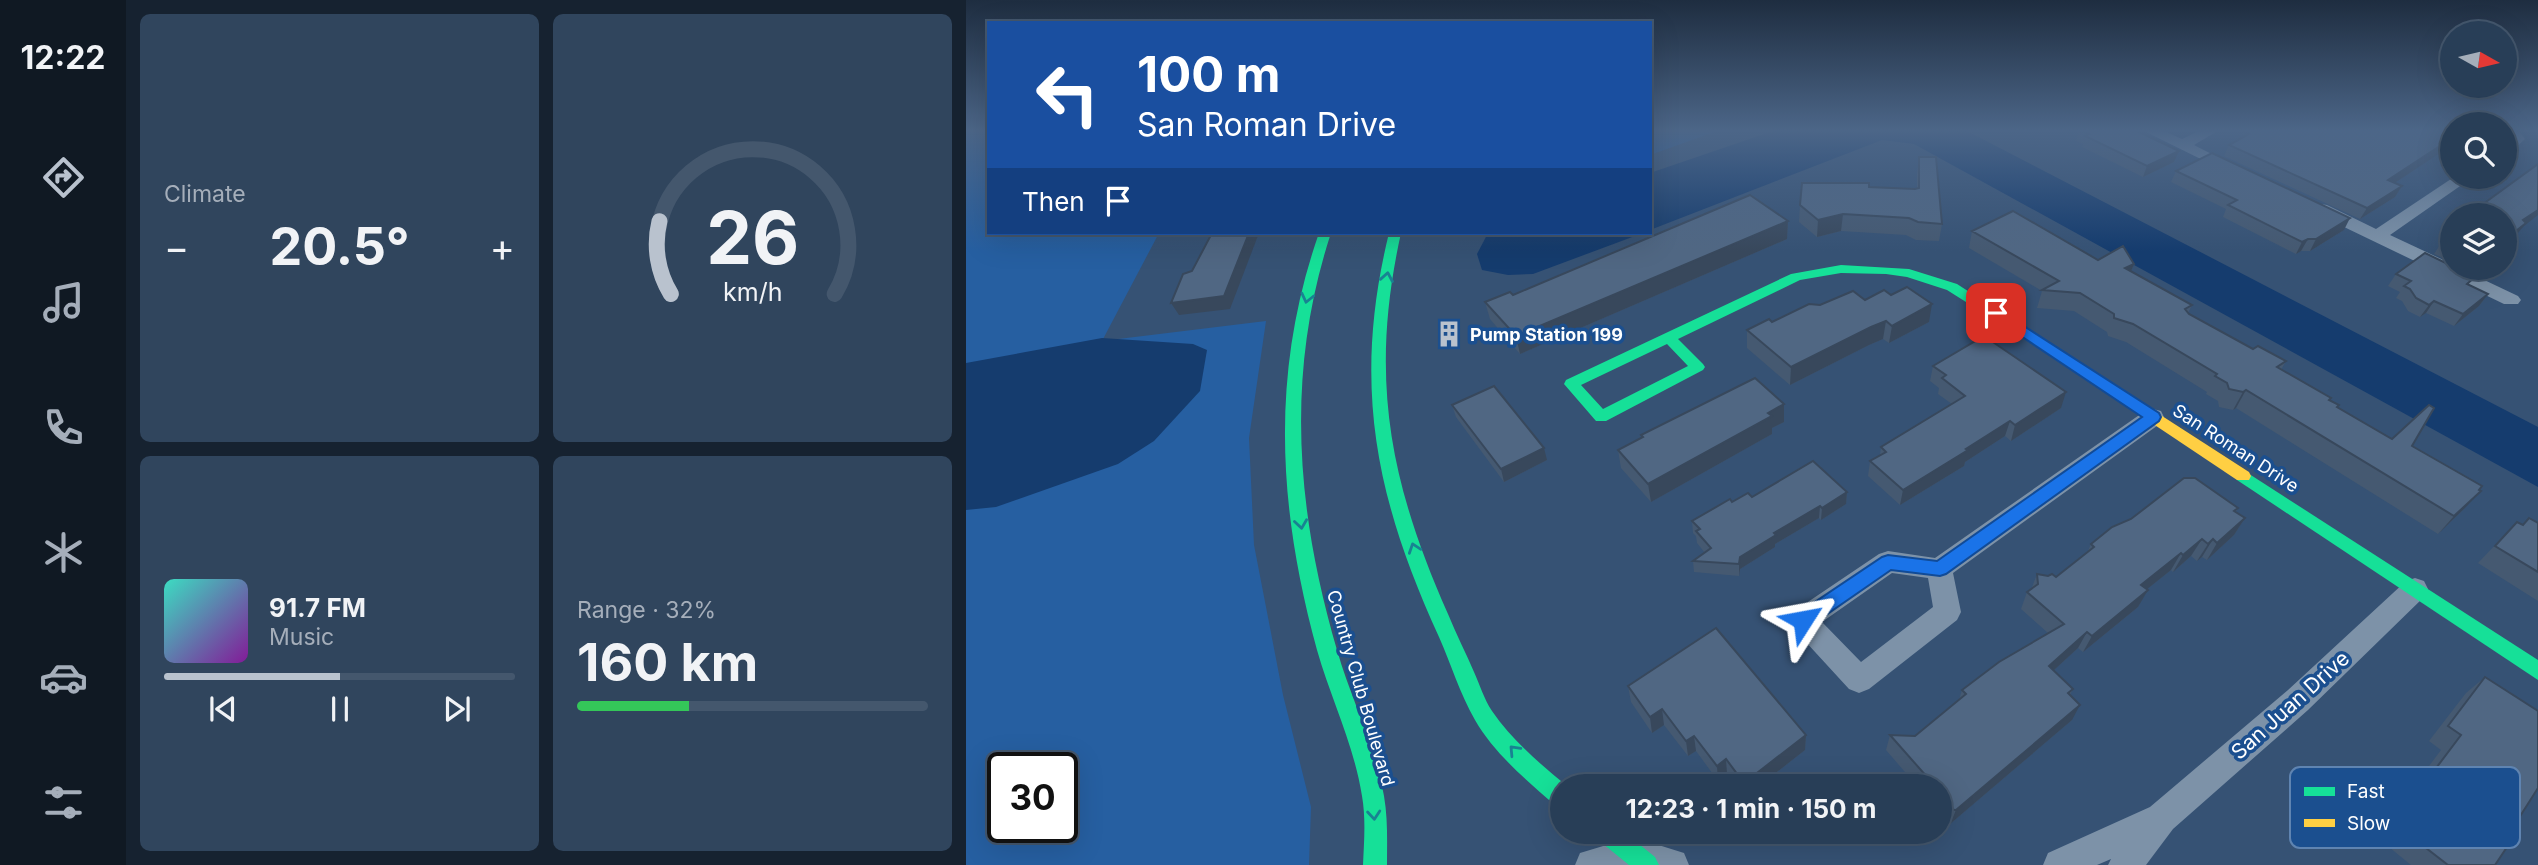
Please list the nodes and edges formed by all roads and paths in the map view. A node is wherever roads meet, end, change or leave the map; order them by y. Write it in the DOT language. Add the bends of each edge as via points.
graph roads {
  1 [pos="2237,170"];
  2 [pos="2253,178"];
  3 [pos="2447,189"];
  4 [pos="2300,199"];
  5 [pos="1324,235"];
  6 [pos="1395,235"];
  7 [pos="2377,236"];
  8 [pos="2511,300"];
  9 [pos="1669,338"];
  10 [pos="2154,417"];
  11 [pos="1940,569"];
  12 [pos="2415,589"];
  13 [pos="2538,671"];
  14 [pos="1550,787"];
  15 [pos="2162,818"];
  16 [pos="1621,844"];
  17 [pos="1640,860"];
  18 [pos="1375,865"];
  19 [pos="1592,865"];
  20 [pos="1672,865"];
  21 [pos="2060,865"];
  22 [pos="2124,865"];
  1 -- 2 [label="street"];
  3 -- 7 [label="street"];
  4 -- 7 [label="street"];
  5 -- 18 [label="street, Country Club Boulevard, one-way" via="1297,344 1294,471 1323,635 1371,788"];
  14 -- 6 [label="street, one-way" via="1487,720 1438,619 1386,453 1378,391 1378,327"];
  7 -- 8 [label="street"];
  9 -- 9 [label="street, San Roman Drive" via="1698,367 1601,417 1571,384"];
  9 -- 10 [label="street, San Roman Drive" via="1796,277 1863,267 1909,272 1973,298"];
  10 -- 11 [label="street"];
  10 -- 12 [label="street, San Roman Drive"];
  11 -- 11 [label="street" via="1888,562 1803,620 1859,680 1947,611"];
  12 -- 13 [label="street, San Roman Drive"];
  12 -- 15 [label="street, San Juan Drive" via="2298,700"];
  15 -- 21 [label="street, San Juan Drive"];
  15 -- 22 [label="street, San Juan Drive"];
  16 -- 17 [label="street"];
  17 -- 19 [label="street"];
  17 -- 20 [label="street"];
}
